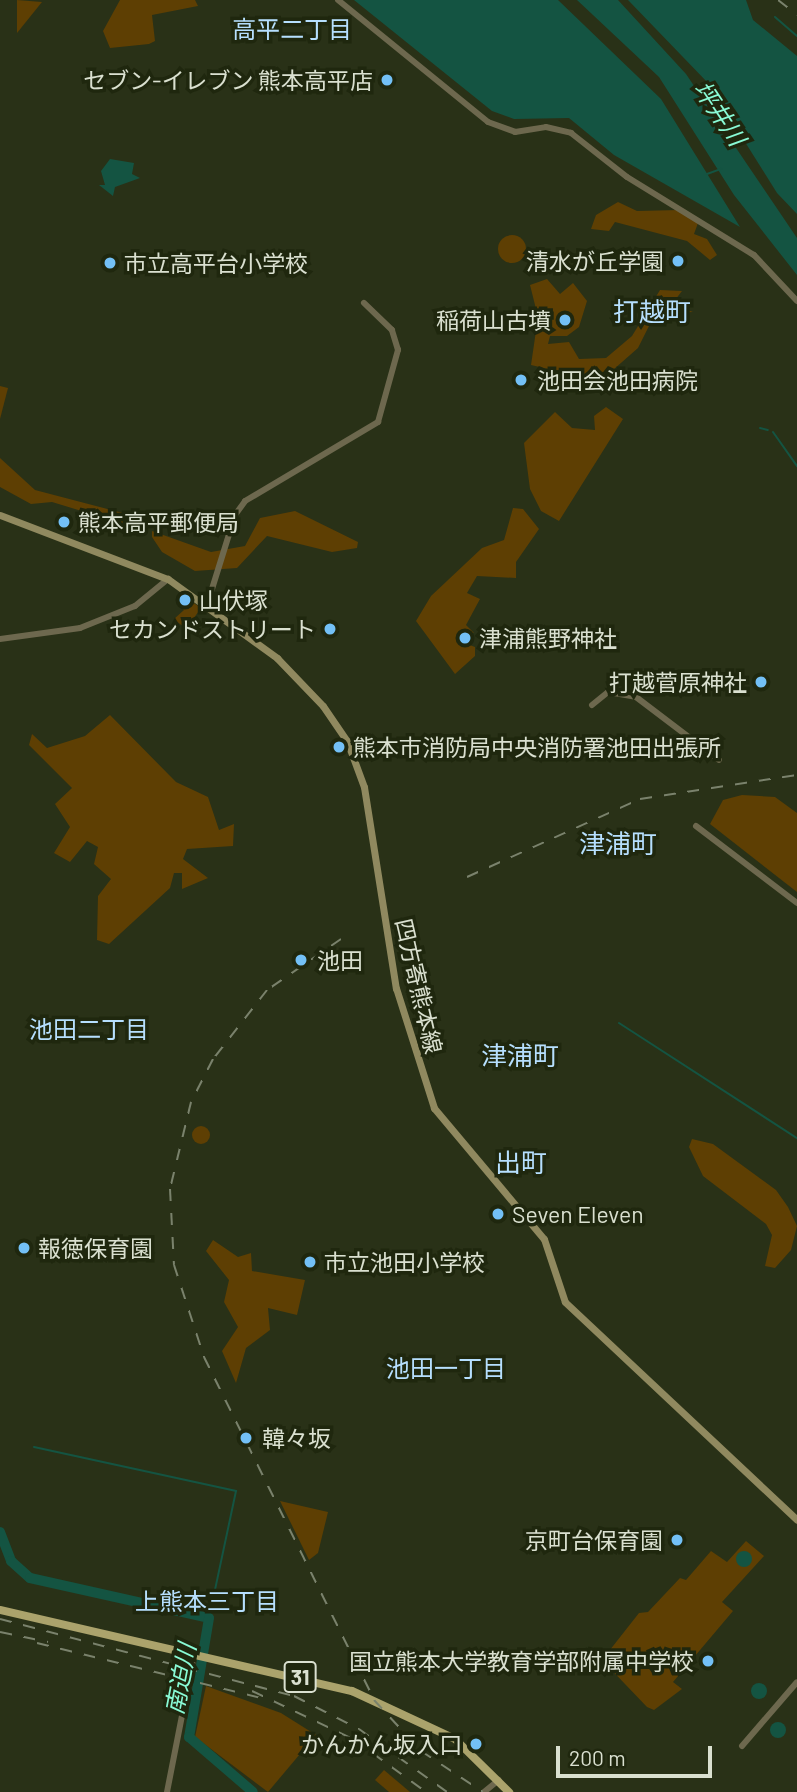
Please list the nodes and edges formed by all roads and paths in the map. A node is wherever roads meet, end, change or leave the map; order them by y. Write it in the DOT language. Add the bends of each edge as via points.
graph roads {
  1 [pos="338,0"];
  2 [pos="797,301"];
  3 [pos="365,303"];
  4 [pos="0,514"];
  5 [pos="168,579"];
  6 [pos="206,605"];
  7 [pos="0,639"];
  8 [pos="592,705"];
  9 [pos="719,760"];
  10 [pos="696,826"];
  11 [pos="797,903"];
  12 [pos="797,1520"];
  13 [pos="0,1610"];
  14 [pos="194,1655"];
  15 [pos="797,1682"];
  16 [pos="743,1746"];
  17 [pos="499,1780"];
  18 [pos="167,1792"];
  19 [pos="484,1792"];
  20 [pos="509,1792"];
  1 -- 2 [label="street" via="488,122 515,132 546,127 571,133 627,177 754,255"];
  3 -- 6 [label="street" via="391,330 398,350 379,422 245,501 234,515"];
  4 -- 5 [label="main road, 四方寄熊本線"];
  5 -- 6 [label="main road, 四方寄熊本線"];
  5 -- 7 [label="street" via="135,606 80,628"];
  6 -- 12 [label="main road, 四方寄熊本線" via="277,658 347,741 370,816 382,914 406,1029 445,1125 544,1239 565,1302"];
  8 -- 9 [label="street" via="611,691 636,697"];
  10 -- 11 [label="street"];
  13 -- 14 [label="main road, 31"];
  14 -- 17 [label="main road, 31" via="374,1700 455,1739"];
  14 -- 18 [label="street"];
  15 -- 16 [label="street"];
  17 -- 19 [label="street"];
  17 -- 20 [label="main road, 31"];
}
